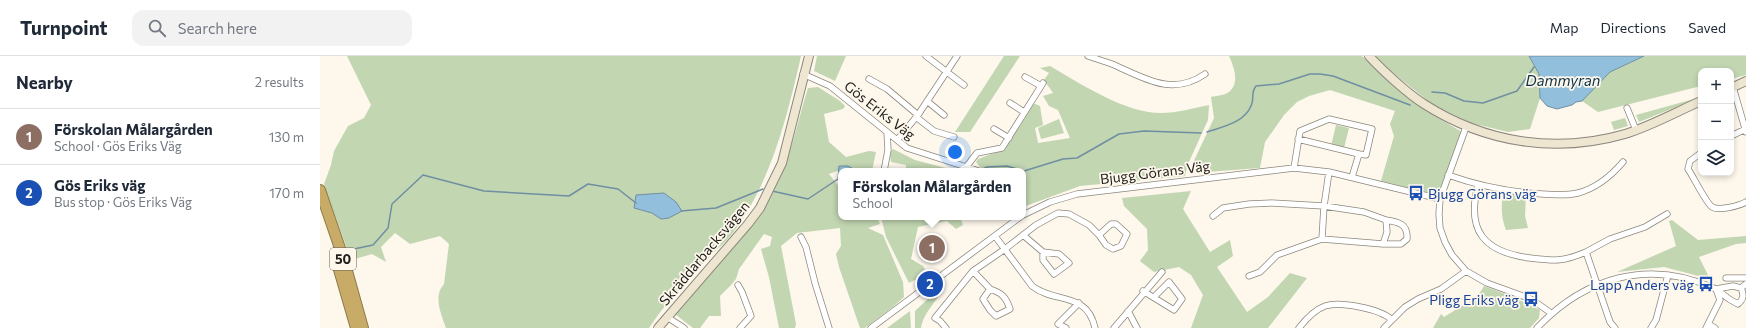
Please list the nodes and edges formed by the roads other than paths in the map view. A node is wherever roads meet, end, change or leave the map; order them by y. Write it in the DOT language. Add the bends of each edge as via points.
graph roads {
  1 [pos="809,56"];
  2 [pos="926,56"];
  3 [pos="957,56"];
  4 [pos="1088,56"];
  5 [pos="1369,56"];
  6 [pos="946,73"];
  7 [pos="803,74"];
  8 [pos="1206,74"];
  9 [pos="1025,76"];
  10 [pos="869,79"];
  11 [pos="1746,81"];
  12 [pos="964,85"];
  13 [pos="1734,86"];
  14 [pos="1734,93"];
  15 [pos="927,101"];
  16 [pos="1698,102"];
  17 [pos="1010,103"];
  18 [pos="1627,108"];
  19 [pos="1024,112"];
  20 [pos="944,115"];
  21 [pos="917,116"];
  22 [pos="1466,127"];
  23 [pos="994,129"];
  24 [pos="1636,130"];
  25 [pos="1746,130"];
  26 [pos="887,132"];
  27 [pos="1734,135"];
  28 [pos="954,137"];
  29 [pos="1009,138"];
  30 [pos="897,140"];
  31 [pos="1298,140"];
  32 [pos="1359,154"];
  33 [pos="1698,155"];
  34 [pos="1623,162"];
  35 [pos="967,166"];
  36 [pos="884,168"];
  37 [pos="972,168"];
  38 [pos="1294,168"];
  39 [pos="1329,172"];
  40 [pos="1448,175"];
  41 [pos="1352,177"];
  42 [pos="1478,185"];
  43 [pos="320,190"];
  44 [pos="1440,199"];
  45 [pos="1746,202"];
  46 [pos="1324,206"];
  47 [pos="320,211"];
  48 [pos="1026,214"];
  49 [pos="1667,214"];
  50 [pos="1213,216"];
  51 [pos="1016,220"];
  52 [pos="1386,220"];
  53 [pos="1023,235"];
  54 [pos="1099,235"];
  55 [pos="995,236"];
  56 [pos="801,238"];
  57 [pos="1322,239"];
  58 [pos="1383,244"];
  59 [pos="1005,249"];
  60 [pos="1043,252"];
  61 [pos="1586,252"];
  62 [pos="974,271"];
  63 [pos="1466,271"];
  64 [pos="1162,272"];
  65 [pos="1668,275"];
  66 [pos="1249,276"];
  67 [pos="1726,278"];
  68 [pos="1746,278"];
  69 [pos="738,285"];
  70 [pos="1744,286"];
  71 [pos="1597,287"];
  72 [pos="990,289"];
  73 [pos="1716,289"];
  74 [pos="1143,292"];
  75 [pos="1154,297"];
  76 [pos="1078,303"];
  77 [pos="1128,312"];
  78 [pos="1551,313"];
  79 [pos="667,317"];
  80 [pos="1392,320"];
  81 [pos="1707,326"];
  82 [pos="944,327"];
  83 [pos="1063,327"];
  84 [pos="356,328"];
  85 [pos="363,328"];
  86 [pos="658,328"];
  87 [pos="684,328"];
  88 [pos="740,328"];
  89 [pos="829,328"];
  90 [pos="871,328"];
  91 [pos="1095,328"];
  92 [pos="1114,328"];
  93 [pos="1136,328"];
  94 [pos="1299,328"];
  95 [pos="1384,328"];
  96 [pos="1537,328"];
  97 [pos="1615,328"];
  98 [pos="1652,328"];
  99 [pos="1715,328"];
  1 -- 7 [label="street, Skräddarbacksvägen"];
  2 -- 6 [label="street"];
  3 -- 6 [label="street"];
  4 -- 8 [label="street" via="1157,84 1184,83"];
  5 -- 22 [label="street" via="1423,104"];
  6 -- 12 [label="street"];
  6 -- 15 [label="street"];
  7 -- 26 [label="street, Gös Eriks Väg" via="830,86"];
  7 -- 79 [label="street, Skräddarbacksvägen" via="782,163 760,208"];
  9 -- 19 [label="street" via="1042,85"];
  10 -- 21 [label="street" via="887,89"];
  11 -- 13 [label="street"];
  14 -- 25 [label="street"];
  15 -- 20 [label="street"];
  15 -- 21 [label="street"];
  16 -- 24 [label="street"];
  17 -- 19 [label="street"];
  18 -- 24 [label="street"];
  19 -- 29 [label="street"];
  21 -- 28 [label="street" via="934,131"];
  21 -- 30 [label="street"];
  22 -- 24 [label="street" via="1538,144 1572,144 1603,140"];
  22 -- 40 [label="street"];
  23 -- 29 [label="street"];
  25 -- 27 [label="street"];
  26 -- 30 [label="street, Gös Eriks Väg"];
  26 -- 36 [label="street" via="888,150"];
  29 -- 35 [label="street" via="1002,148 977,153"];
  30 -- 35 [label="street, Gös Eriks Väg" via="907,148"];
  31 -- 32 [label="street"];
  31 -- 32 [label="street" via="1300,131 1329,119 1372,129 1366,155"];
  31 -- 38 [label="street"];
  32 -- 41 [label="street"];
  33 -- 45 [label="street" via="1690,161 1688,169 1710,204 1718,208 1738,206"];
  34 -- 42 [label="street" via="1596,186 1578,193 1522,193"];
  35 -- 37 [label="street, Gös Eriks Väg"];
  38 -- 39 [label="street, Bjugg Görans Väg"];
  38 -- 48 [label="street, Bjugg Görans Väg" via="1077,194 1050,202"];
  39 -- 41 [label="street, Bjugg Görans Väg"];
  39 -- 46 [label="street"];
  40 -- 42 [label="street"];
  40 -- 44 [label="street"];
  41 -- 44 [label="street, Bjugg Görans Väg"];
  42 -- 61 [label="street" via="1474,217 1482,236 1494,248 1512,256 1549,261 1567,260"];
  43 -- 85 [label="highway, 50" via="344,260"];
  44 -- 63 [label="street" via="1440,228 1445,242"];
  46 -- 50 [label="street" via="1249,204 1223,208"];
  46 -- 52 [label="street" via="1364,212"];
  46 -- 57 [label="street"];
  47 -- 84 [label="highway, 50"];
  49 -- 61 [label="street" via="1645,227 1610,239"];
  51 -- 55 [label="street"];
  52 -- 58 [label="street" via="1387,232"];
  52 -- 58 [label="street" via="1404,226 1407,239 1402,244"];
  53 -- 54 [label="street" via="1058,213 1076,217 1089,224"];
  53 -- 59 [label="street"];
  53 -- 60 [label="street"];
  54 -- 54 [label="street" via="1106,245 1113,249 1121,246 1127,234 1116,224 1111,224"];
  55 -- 59 [label="street"];
  55 -- 90 [label="street"];
  56 -- 89 [label="street" via="806,247"];
  57 -- 58 [label="street"];
  57 -- 66 [label="street" via="1277,255 1260,272"];
  59 -- 62 [label="street"];
  59 -- 76 [label="street" via="1022,274 1039,292"];
  60 -- 60 [label="street" via="1043,260 1054,274 1069,263 1059,254"];
  61 -- 71 [label="street"];
  62 -- 72 [label="street"];
  62 -- 82 [label="street" via="934,318"];
  63 -- 78 [label="street" via="1487,283 1531,299"];
  63 -- 80 [label="street" via="1441,289 1405,307"];
  64 -- 74 [label="street"];
  65 -- 71 [label="street" via="1646,273 1616,278"];
  65 -- 73 [label="street"];
  65 -- 98 [label="street"];
  67 -- 68 [label="street"];
  69 -- 88 [label="street" via="751,316"];
  70 -- 73 [label="street"];
  70 -- 73 [label="street" via="1742,301 1738,304"];
  71 -- 78 [label="street" via="1582,291"];
  71 -- 97 [label="street" via="1610,322"];
  72 -- 72 [label="street" via="983,299 990,310 996,316 1010,309 1002,294"];
  73 -- 81 [label="street" via="1720,300"];
  74 -- 75 [label="street"];
  74 -- 77 [label="street"];
  75 -- 75 [label="street" via="1174,310 1182,299 1169,282"];
  76 -- 83 [label="street" via="1058,324"];
  76 -- 91 [label="street" via="1090,314"];
  77 -- 92 [label="street"];
  77 -- 93 [label="street"];
  78 -- 96 [label="street"];
  79 -- 86 [label="street, Skräddarbacksvägen"];
  79 -- 87 [label="street"];
  80 -- 94 [label="street" via="1371,309 1326,306 1308,316"];
  80 -- 95 [label="street"];
  81 -- 99 [label="street"];
}
